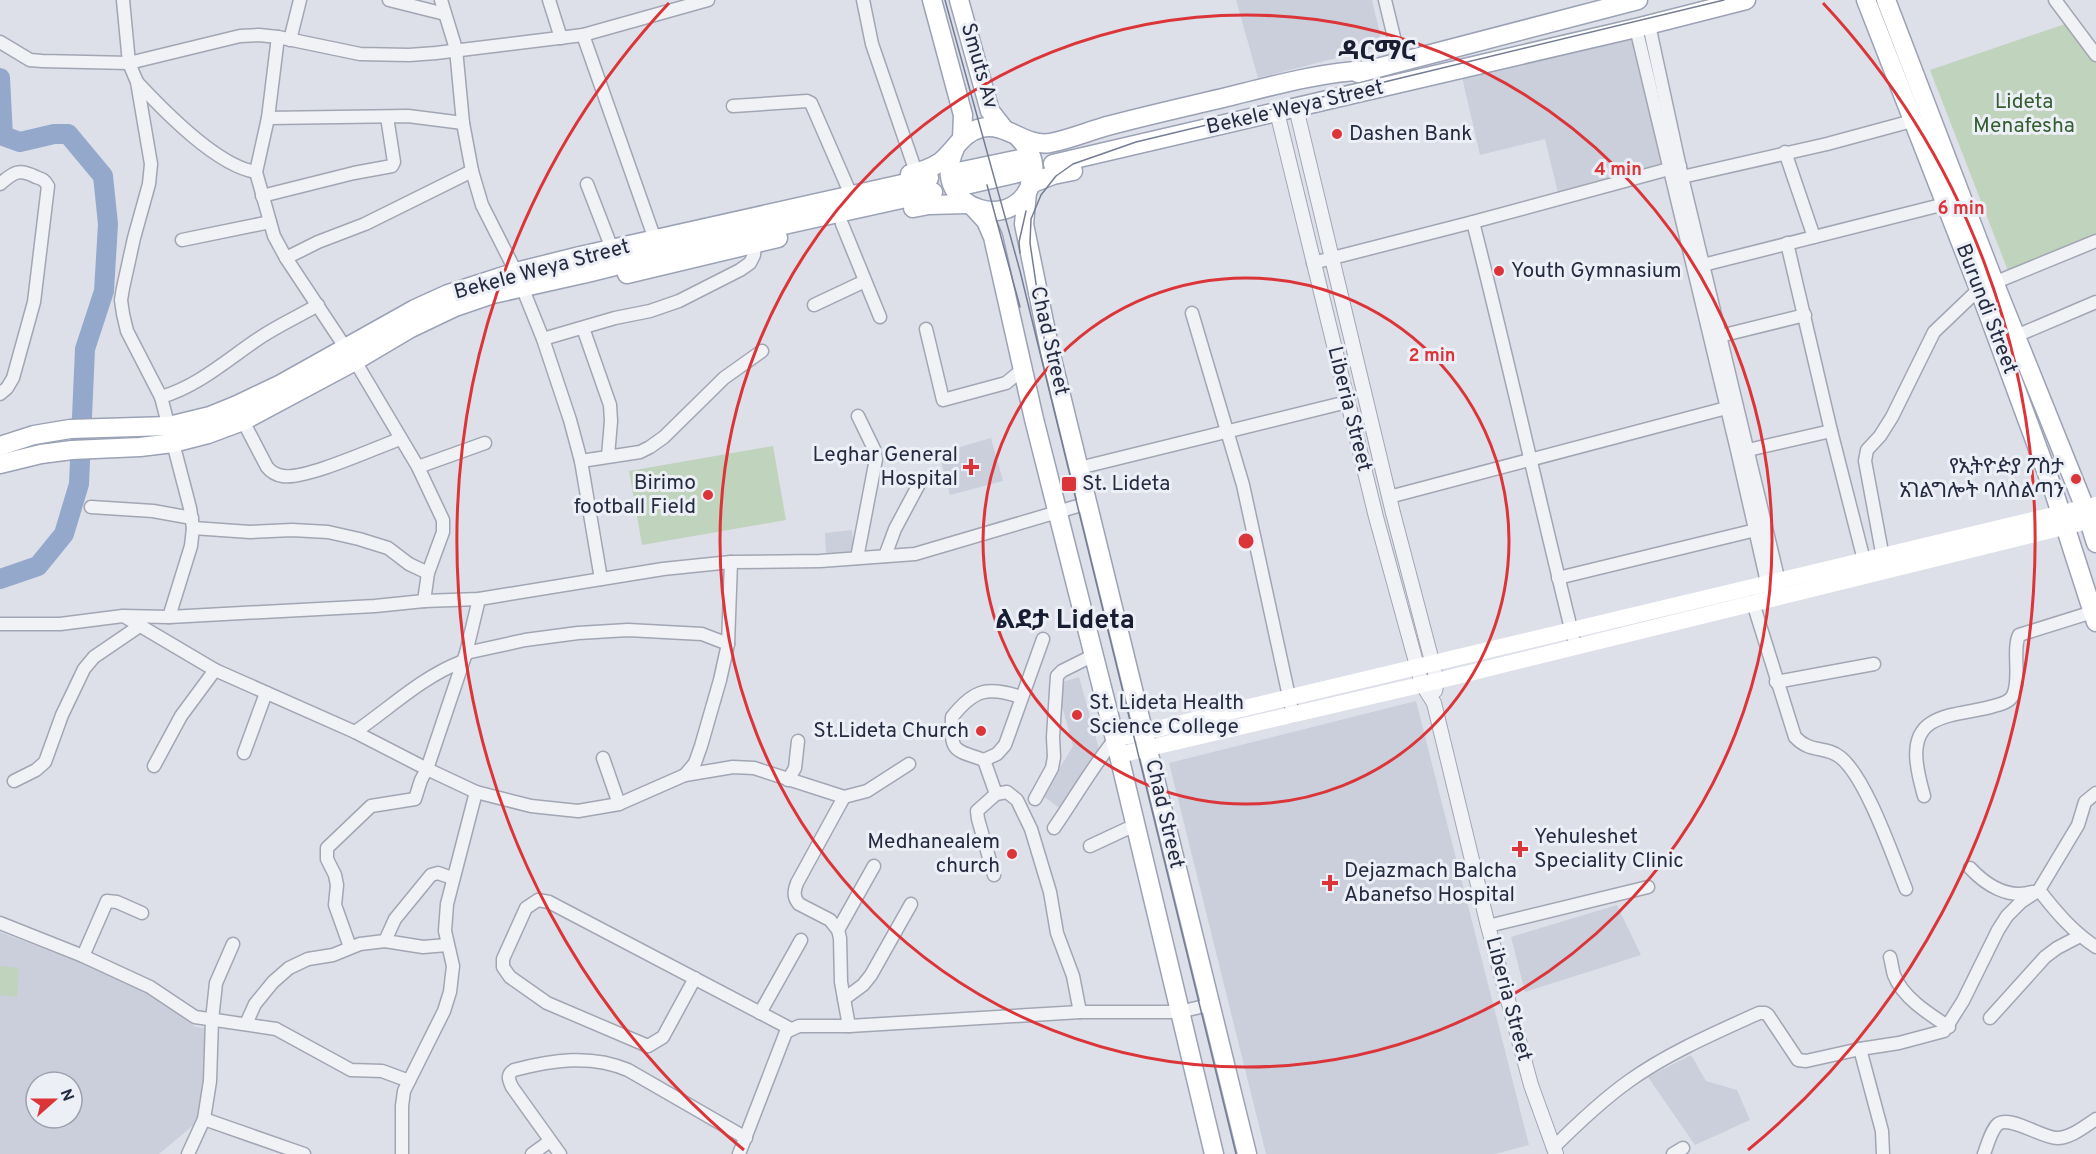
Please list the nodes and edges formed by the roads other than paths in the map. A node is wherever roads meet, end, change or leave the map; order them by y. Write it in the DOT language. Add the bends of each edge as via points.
graph roads {
  1 [pos="123,0"];
  2 [pos="300,0"];
  3 [pos="389,0"];
  4 [pos="441,0"];
  5 [pos="549,0"];
  6 [pos="708,0"];
  7 [pos="863,0"];
  8 [pos="932,0"];
  9 [pos="959,0"];
  10 [pos="1385,0"];
  11 [pos="1638,0"];
  12 [pos="1746,0"];
  13 [pos="1866,0"];
  14 [pos="1886,0"];
  15 [pos="2055,0"];
  16 [pos="445,14"];
  17 [pos="1642,27"];
  18 [pos="583,34"];
  19 [pos="561,38"];
  20 [pos="284,39"];
  21 [pos="0,42"];
  22 [pos="456,49"];
  23 [pos="2096,55"];
  24 [pos="1400,62"];
  25 [pos="129,63"];
  26 [pos="1369,70"];
  27 [pos="137,82"];
  28 [pos="733,106"];
  29 [pos="1296,108"];
  30 [pos="1269,114"];
  31 [pos="387,117"];
  32 [pos="268,118"];
  33 [pos="1912,121"];
  34 [pos="463,123"];
  35 [pos="1010,132"];
  36 [pos="958,143"];
  37 [pos="1785,152"];
  38 [pos="472,171"];
  39 [pos="1677,171"];
  40 [pos="256,172"];
  41 [pos="1025,177"];
  42 [pos="959,179"];
  43 [pos="926,181"];
  44 [pos="0,184"];
  45 [pos="587,184"];
  46 [pos="848,188"];
  47 [pos="262,196"];
  48 [pos="1946,204"];
  49 [pos="970,206"];
  50 [pos="270,222"];
  51 [pos="1473,222"];
  52 [pos="842,224"];
  53 [pos="652,231"];
  54 [pos="1814,237"];
  55 [pos="182,240"];
  56 [pos="2096,241"];
  57 [pos="609,242"];
  58 [pos="1787,243"];
  59 [pos="755,244"];
  60 [pos="580,256"];
  61 [pos="286,258"];
  62 [pos="1331,258"];
  63 [pos="1313,263"];
  64 [pos="1703,265"];
  65 [pos="587,273"];
  66 [pos="519,280"];
  67 [pos="865,281"];
  68 [pos="1987,286"];
  69 [pos="2096,302"];
  70 [pos="318,305"];
  71 [pos="814,305"];
  72 [pos="1192,313"];
  73 [pos="1805,315"];
  74 [pos="880,317"];
  75 [pos="584,328"];
  76 [pos="926,329"];
  77 [pos="1720,336"];
  78 [pos="2016,336"];
  79 [pos="543,339"];
  80 [pos="762,351"];
  81 [pos="350,354"];
  82 [pos="1023,369"];
  83 [pos="0,394"];
  84 [pos="161,397"];
  85 [pos="1347,402"];
  86 [pos="1732,407"];
  87 [pos="858,416"];
  88 [pos="243,421"];
  89 [pos="1229,431"];
  90 [pos="1831,431"];
  91 [pos="171,435"];
  92 [pos="1374,435"];
  93 [pos="400,439"];
  94 [pos="1357,439"];
  95 [pos="485,443"];
  96 [pos="0,446"];
  97 [pos="1748,450"];
  98 [pos="608,456"];
  99 [pos="581,461"];
  100 [pos="1529,461"];
  101 [pos="0,464"];
  102 [pos="418,467"];
  103 [pos="1079,468"];
  104 [pos="919,484"];
  105 [pos="1389,497"];
  106 [pos="1088,503"];
  107 [pos="92,507"];
  108 [pos="1057,511"];
  109 [pos="2091,513"];
  110 [pos="2064,520"];
  111 [pos="193,523"];
  112 [pos="1760,528"];
  113 [pos="2096,543"];
  114 [pos="885,556"];
  115 [pos="857,558"];
  116 [pos="732,562"];
  117 [pos="1885,564"];
  118 [pos="1866,568"];
  119 [pos="429,573"];
  120 [pos="1558,578"];
  121 [pos="601,579"];
  122 [pos="1775,590"];
  123 [pos="479,599"];
  124 [pos="424,601"];
  125 [pos="1753,603"];
  126 [pos="2095,615"];
  127 [pos="123,616"];
  128 [pos="169,617"];
  129 [pos="141,625"];
  130 [pos="1,628"];
  131 [pos="1043,639"];
  132 [pos="1573,639"];
  133 [pos="728,644"];
  134 [pos="1094,655"];
  135 [pos="464,657"];
  136 [pos="1874,664"];
  137 [pos="215,670"];
  138 [pos="1427,675"];
  139 [pos="1776,682"];
  140 [pos="266,693"];
  141 [pos="1021,697"];
  142 [pos="1291,706"];
  143 [pos="355,732"];
  144 [pos="1147,740"];
  145 [pos="798,741"];
  146 [pos="1114,748"];
  147 [pos="244,753"];
  148 [pos="603,758"];
  149 [pos="984,760"];
  150 [pos="909,764"];
  151 [pos="154,766"];
  152 [pos="427,769"];
  153 [pos="685,775"];
  154 [pos="788,780"];
  155 [pos="15,781"];
  156 [pos="476,792"];
  157 [pos="2096,793"];
  158 [pos="996,794"];
  159 [pos="1924,796"];
  160 [pos="844,797"];
  161 [pos="1035,799"];
  162 [pos="619,804"];
  163 [pos="1135,825"];
  164 [pos="1054,828"];
  165 [pos="1090,846"];
  166 [pos="874,866"];
  167 [pos="1970,868"];
  168 [pos="994,875"];
  169 [pos="452,878"];
  170 [pos="1648,887"];
  171 [pos="1906,889"];
  172 [pos="2039,890"];
  173 [pos="911,904"];
  174 [pos="142,913"];
  175 [pos="0,923"];
  176 [pos="1488,926"];
  177 [pos="838,930"];
  178 [pos="2080,936"];
  179 [pos="801,940"];
  180 [pos="385,941"];
  181 [pos="233,944"];
  182 [pos="447,945"];
  183 [pos="350,947"];
  184 [pos="2096,947"];
  185 [pos="83,956"];
  186 [pos="1890,957"];
  187 [pos="694,978"];
  188 [pos="844,999"];
  189 [pos="1209,1005"];
  190 [pos="1080,1012"];
  191 [pos="1179,1012"];
  192 [pos="760,1013"];
  193 [pos="1990,1018"];
  194 [pos="212,1020"];
  195 [pos="246,1024"];
  196 [pos="849,1026"];
  197 [pos="1949,1027"];
  198 [pos="790,1029"];
  199 [pos="1860,1049"];
  200 [pos="409,1082"];
  201 [pos="204,1119"];
  202 [pos="2096,1119"];
  203 [pos="746,1138"];
  204 [pos="550,1141"];
  205 [pos="1555,1151"];
  206 [pos="188,1154"];
  207 [pos="304,1154"];
  208 [pos="402,1154"];
  209 [pos="532,1154"];
  210 [pos="560,1154"];
  211 [pos="739,1154"];
  212 [pos="1214,1154"];
  213 [pos="1247,1154"];
  214 [pos="1883,1154"];
  215 [pos="1984,1154"];
  1 -- 25 [label="street"];
  2 -- 20 [label="street"];
  3 -- 16 [label="street"];
  4 -- 16 [label="street"];
  5 -- 19 [label="street"];
  6 -- 18 [label="street"];
  7 -- 43 [label="street" via="882,75"];
  8 -- 36 [label="main road" via="963,115"];
  9 -- 35 [label="main road, Smuts Av" via="990,111"];
  10 -- 24 [label="street"];
  11 -- 24 [label="main road, Bekele Weya Street"];
  12 -- 17 [label="main road, Bekele Weya Street"];
  13 -- 33 [label="main road, Burundi Street"];
  14 -- 68 [label="main road, Burundi Street"];
  15 -- 23 [label="street"];
  16 -- 22 [label="street"];
  17 -- 29 [label="main road, Bekele Weya Street"];
  17 -- 39 [label="street"];
  18 -- 19 [label="street"];
  18 -- 53 [label="street"];
  19 -- 22 [label="street"];
  20 -- 22 [label="street" via="360,54 409,55"];
  20 -- 25 [label="street" via="240,36"];
  20 -- 32 [label="street"];
  21 -- 25 [label="street" via="30,60"];
  22 -- 34 [label="street"];
  24 -- 26 [label="main road, Bekele Weya Street"];
  25 -- 27 [label="street"];
  26 -- 30 [label="main road, Bekele Weya Street" via="1052,157"];
  26 -- 35 [label="main road" via="1342,71 1259,89 1049,143 1035,144"];
  27 -- 40 [label="street" via="174,120 214,152 235,166"];
  27 -- 84 [label="street" via="151,164 121,300 127,331"];
  28 -- 46 [label="street" via="811,103"];
  29 -- 30 [label="main road, Bekele Weya Street"];
  29 -- 62 [label="street, Liberia Street"];
  30 -- 41 [label="main road" via="1193,141 1053,176"];
  30 -- 63 [label="street, Liberia Street"];
  31 -- 32 [label="street"];
  31 -- 34 [label="street"];
  31 -- 47 [label="street" via="392,166"];
  32 -- 40 [label="street"];
  33 -- 37 [label="street"];
  33 -- 48 [label="main road, Burundi Street"];
  34 -- 38 [label="street"];
  35 -- 36 [label="main road" via="982,128"];
  35 -- 41 [label="main road" via="1027,146 1032,161"];
  36 -- 43 [label="main road"];
  36 -- 49 [label="main road" via="949,164 950,179 955,191"];
  37 -- 39 [label="street"];
  37 -- 54 [label="street"];
  38 -- 61 [label="street"];
  38 -- 66 [label="street" via="482,206"];
  39 -- 51 [label="street"];
  39 -- 64 [label="street"];
  39 -- 86 [label="street"];
  40 -- 47 [label="street"];
  41 -- 42 [label="main road"];
  41 -- 49 [label="main road" via="1017,203 1004,210"];
  41 -- 103 [label="main road, Chad Street" via="1024,224"];
  43 -- 46 [label="main road"];
  43 -- 60 [label="main road, Bekele Weya Street"];
  43 -- 65 [label="main road"];
  44 -- 83 [label="street" via="19,171 45,181 48,186 34,302 13,378"];
  45 -- 57 [label="street"];
  46 -- 53 [label="main road"];
  47 -- 50 [label="street"];
  48 -- 54 [label="street"];
  48 -- 68 [label="main road, Burundi Street"];
  49 -- 52 [label="main road" via="929,205"];
  49 -- 82 [label="main road, Chad Street" via="986,221 993,237"];
  50 -- 55 [label="street"];
  50 -- 61 [label="street"];
  51 -- 62 [label="street"];
  51 -- 100 [label="street"];
  52 -- 59 [label="main road"];
  52 -- 67 [label="street"];
  53 -- 57 [label="main road"];
  54 -- 58 [label="street"];
  56 -- 68 [label="street"];
  57 -- 60 [label="main road"];
  58 -- 64 [label="street"];
  58 -- 73 [label="street"];
  59 -- 65 [label="main road" via="609,278"];
  59 -- 75 [label="street" via="750,263 679,301"];
  60 -- 66 [label="main road, Bekele Weya Street"];
  61 -- 70 [label="street"];
  62 -- 63 [label="street"];
  62 -- 92 [label="street, Liberia Street"];
  63 -- 85 [label="street, Liberia Street"];
  64 -- 77 [label="street"];
  65 -- 66 [label="main road"];
  66 -- 79 [label="street"];
  66 -- 81 [label="main road, Bekele Weya Street" via="448,294 415,309"];
  67 -- 71 [label="street"];
  67 -- 74 [label="street"];
  68 -- 78 [label="main road, Burundi Street"];
  68 -- 110 [label="main road, Burundi Street"];
  68 -- 117 [label="street" via="1934,332 1892,417 1867,450 1865,461"];
  69 -- 78 [label="street"];
  70 -- 81 [label="street"];
  70 -- 84 [label="street" via="178,392"];
  72 -- 89 [label="street"];
  73 -- 77 [label="street"];
  73 -- 90 [label="street"];
  75 -- 79 [label="street"];
  75 -- 98 [label="street" via="610,405"];
  76 -- 82 [label="street" via="943,400 1006,383"];
  77 -- 86 [label="street"];
  78 -- 109 [label="main road, Burundi Street"];
  79 -- 99 [label="street"];
  80 -- 98 [label="street" via="724,378 650,447"];
  81 -- 88 [label="main road"];
  81 -- 91 [label="main road, Bekele Weya Street"];
  81 -- 93 [label="street"];
  82 -- 108 [label="main road, Chad Street"];
  84 -- 91 [label="street"];
  85 -- 89 [label="street"];
  85 -- 94 [label="street, Liberia Street"];
  86 -- 97 [label="street"];
  86 -- 100 [label="street"];
  86 -- 112 [label="street"];
  87 -- 115 [label="street" via="876,459"];
  88 -- 91 [label="main road" via="208,434"];
  88 -- 93 [label="street" via="267,467 281,476 302,475"];
  89 -- 103 [label="street"];
  89 -- 142 [label="street"];
  90 -- 97 [label="street"];
  90 -- 118 [label="street"];
  91 -- 96 [label="main road, Bekele Weya Street" via="77,429 34,435"];
  91 -- 101 [label="main road" via="140,447 78,449"];
  91 -- 111 [label="street"];
  92 -- 94 [label="street"];
  92 -- 105 [label="street, Liberia Street"];
  93 -- 102 [label="street"];
  94 -- 138 [label="street, Liberia Street" via="1376,517"];
  95 -- 102 [label="street"];
  97 -- 112 [label="street"];
  98 -- 99 [label="street"];
  99 -- 121 [label="street"];
  100 -- 105 [label="street"];
  100 -- 120 [label="street"];
  102 -- 119 [label="street" via="443,520 443,532"];
  103 -- 106 [label="main road, Chad Street"];
  104 -- 114 [label="street"];
  105 -- 138 [label="street, Liberia Street"];
  106 -- 108 [label="street"];
  106 -- 144 [label="main road, Chad Street"];
  107 -- 111 [label="street" via="153,511"];
  108 -- 114 [label="street" via="926,551"];
  108 -- 134 [label="main road, Chad Street"];
  109 -- 110 [label="main road"];
  109 -- 113 [label="main road, Burundi Street"];
  110 -- 117 [label="main road"];
  110 -- 126 [label="main road, Burundi Street"];
  111 -- 119 [label="street" via="250,532 328,532 388,548"];
  111 -- 128 [label="street" via="191,546"];
  112 -- 120 [label="street"];
  112 -- 122 [label="street"];
  114 -- 115 [label="street"];
  115 -- 116 [label="street"];
  116 -- 121 [label="street"];
  116 -- 133 [label="street"];
  117 -- 118 [label="main road"];
  118 -- 122 [label="main road"];
  119 -- 124 [label="street"];
  120 -- 132 [label="street"];
  121 -- 123 [label="street"];
  122 -- 125 [label="main road"];
  122 -- 132 [label="main road"];
  123 -- 124 [label="street"];
  123 -- 135 [label="street"];
  124 -- 128 [label="street"];
  125 -- 132 [label="main road"];
  125 -- 139 [label="street"];
  126 -- 159 [label="street" via="2019,635 2014,694 2008,700 1949,716 1924,729 1916,762"];
  127 -- 128 [label="street"];
  127 -- 129 [label="street"];
  127 -- 130 [label="street"];
  129 -- 137 [label="street"];
  129 -- 155 [label="street" via="94,657 84,669 45,762"];
  131 -- 141 [label="street"];
  132 -- 138 [label="main road"];
  133 -- 135 [label="street" via="702,634 628,630 525,640"];
  133 -- 153 [label="street" via="701,746"];
  134 -- 146 [label="main road, Chad Street"];
  134 -- 161 [label="street" via="1057,676 1054,757"];
  135 -- 143 [label="street"];
  135 -- 152 [label="street"];
  136 -- 139 [label="street"];
  137 -- 140 [label="street"];
  137 -- 151 [label="street" via="181,716"];
  138 -- 142 [label="main road"];
  138 -- 176 [label="street, Liberia Street"];
  139 -- 171 [label="street" via="1795,737 1810,748 1839,756 1865,790"];
  140 -- 143 [label="street"];
  140 -- 147 [label="street"];
  141 -- 149 [label="street" via="1005,745"];
  141 -- 149 [label="street" via="993,689 983,691 952,717 954,747"];
  142 -- 144 [label="main road"];
  143 -- 152 [label="street"];
  144 -- 146 [label="main road"];
  144 -- 189 [label="main road, Chad Street"];
  145 -- 154 [label="street" via="795,768"];
  146 -- 163 [label="main road, Chad Street"];
  146 -- 164 [label="street" via="1093,766"];
  148 -- 162 [label="street"];
  149 -- 158 [label="street"];
  150 -- 160 [label="street" via="867,791"];
  152 -- 156 [label="street"];
  152 -- 183 [label="street" via="415,799 371,806 327,848 337,885 335,905"];
  153 -- 154 [label="street" via="744,767"];
  153 -- 162 [label="street"];
  154 -- 160 [label="street"];
  156 -- 162 [label="street" via="531,806 578,811"];
  156 -- 169 [label="street"];
  157 -- 172 [label="street" via="2085,802 2078,825"];
  158 -- 168 [label="street" via="977,811"];
  158 -- 190 [label="street" via="1007,792 1017,800 1031,829"];
  160 -- 177 [label="street" via="794,892 799,904 830,920"];
  163 -- 165 [label="street"];
  163 -- 191 [label="main road, Chad Street"];
  166 -- 177 [label="street"];
  167 -- 172 [label="street" via="1988,885 2008,892 2023,895"];
  169 -- 180 [label="street" via="431,875 395,919"];
  169 -- 182 [label="street" via="447,904"];
  170 -- 176 [label="street"];
  172 -- 178 [label="street"];
  172 -- 197 [label="street" via="2007,916"];
  173 -- 188 [label="street" via="871,975"];
  174 -- 185 [label="street" via="107,901"];
  175 -- 185 [label="street"];
  176 -- 205 [label="street, Liberia Street" via="1530,1084"];
  177 -- 188 [label="street"];
  178 -- 184 [label="street"];
  178 -- 193 [label="street" via="2045,957"];
  179 -- 192 [label="street"];
  180 -- 182 [label="street" via="423,947"];
  180 -- 183 [label="street"];
  181 -- 194 [label="street" via="216,984"];
  182 -- 200 [label="street" via="453,966 450,992"];
  183 -- 195 [label="street" via="289,968 255,1004"];
  185 -- 194 [label="street" via="150,987 195,1017"];
  186 -- 197 [label="street" via="1894,975 1903,989"];
  187 -- 187 [label="street" via="549,902 538,900 526,908 502,959 510,977 547,1003 648,1046 663,1037"];
  187 -- 192 [label="street"];
  188 -- 196 [label="street"];
  189 -- 191 [label="street"];
  189 -- 213 [label="main road, Chad Street"];
  190 -- 191 [label="street"];
  190 -- 196 [label="street"];
  191 -- 212 [label="main road, Chad Street"];
  192 -- 198 [label="street"];
  194 -- 195 [label="street"];
  194 -- 201 [label="street"];
  195 -- 200 [label="street" via="283,1032 351,1070 382,1071"];
  196 -- 198 [label="street"];
  197 -- 199 [label="street" via="1937,1034"];
  198 -- 203 [label="street"];
  199 -- 205 [label="street" via="1798,1060 1768,1015 1759,1013 1630,1080 1581,1119"];
  199 -- 214 [label="street" via="1882,1131"];
  200 -- 208 [label="street" via="402,1106"];
  201 -- 206 [label="street"];
  201 -- 207 [label="street"];
  202 -- 215 [label="street" via="2057,1138 2002,1122"];
  203 -- 204 [label="street" via="628,1070 590,1060 546,1061 510,1072 512,1088"];
  203 -- 211 [label="street"];
  204 -- 209 [label="street"];
  204 -- 210 [label="street"];
}
